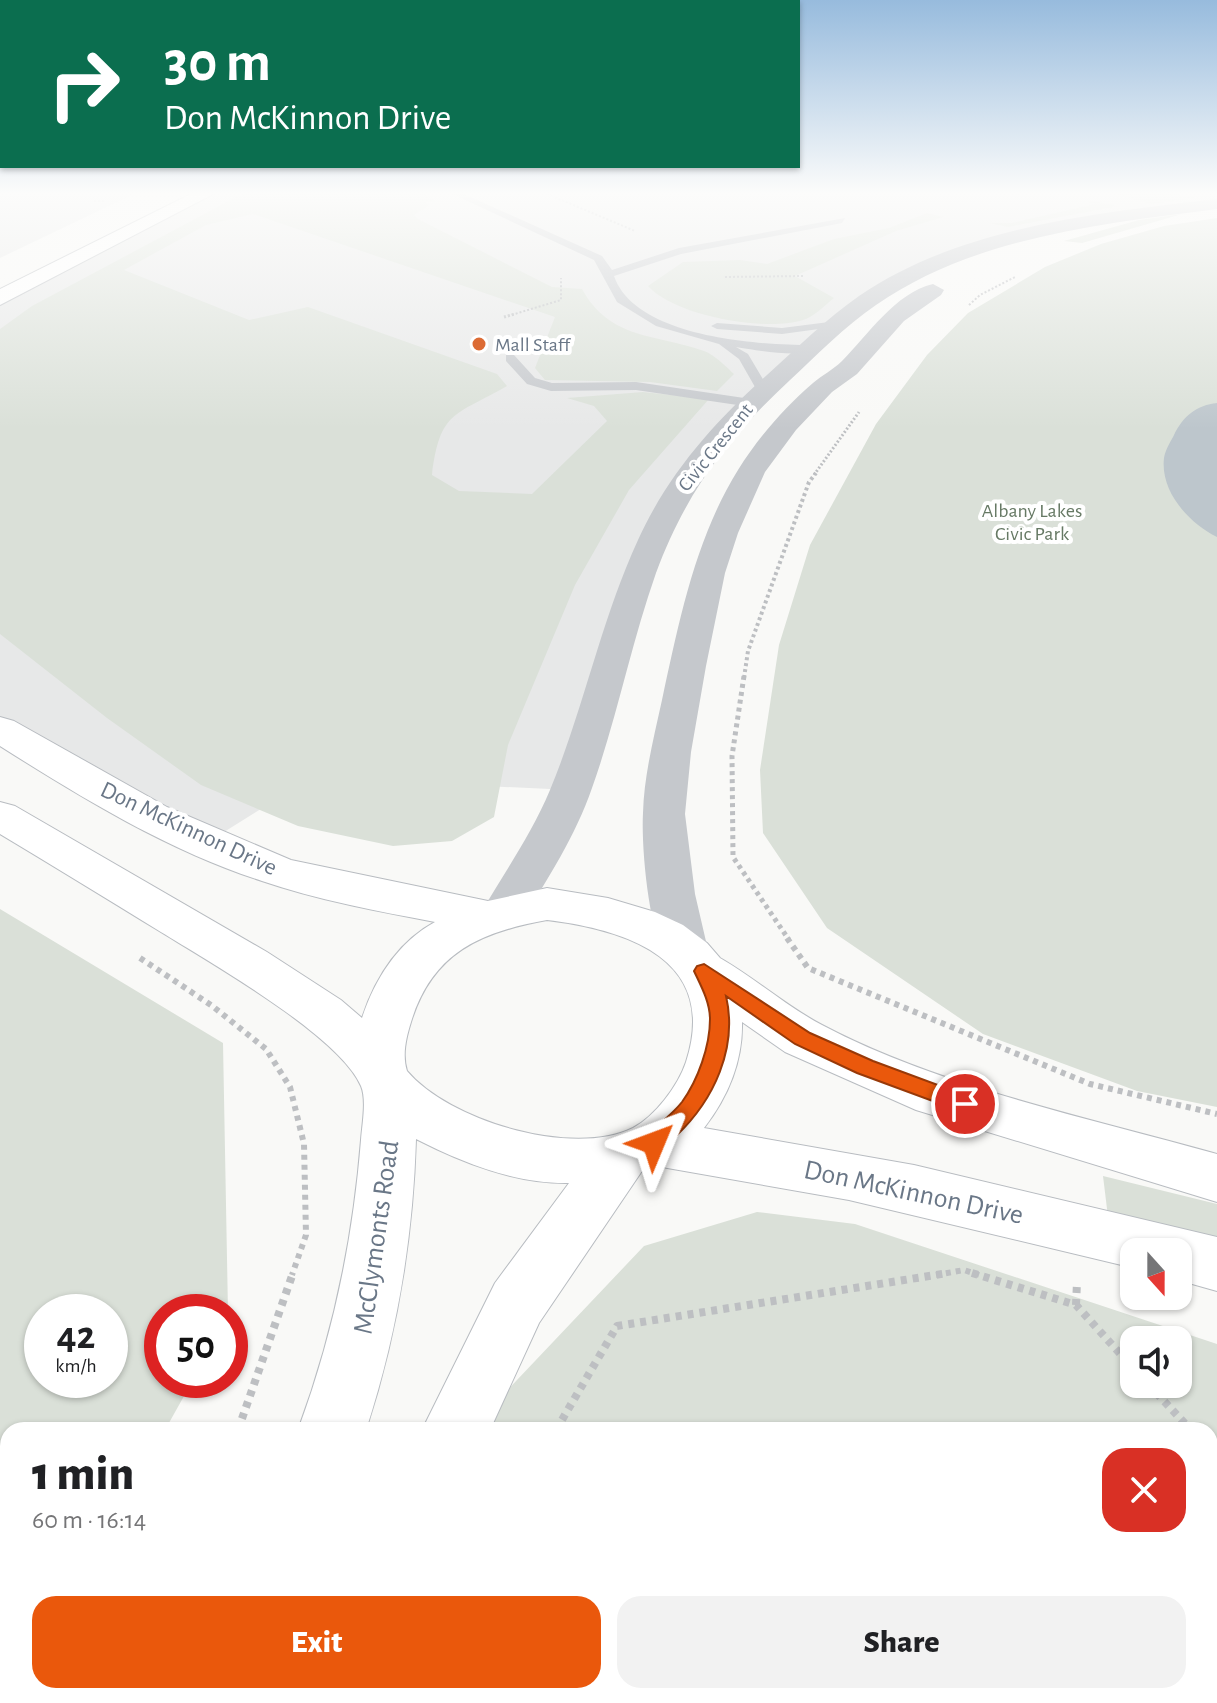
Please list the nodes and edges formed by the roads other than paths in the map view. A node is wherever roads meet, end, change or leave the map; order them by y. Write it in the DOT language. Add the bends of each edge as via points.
graph roads {
  1 [pos="54,270"];
  2 [pos="607,270"];
  3 [pos="621,270"];
  4 [pos="929,270"];
  5 [pos="972,270"];
  6 [pos="610,274"];
  7 [pos="0,298"];
  8 [pos="648,317"];
  9 [pos="837,324"];
  10 [pos="735,328"];
  11 [pos="883,329"];
  12 [pos="715,340"];
  13 [pos="510,358"];
  14 [pos="817,368"];
  15 [pos="757,397"];
  16 [pos="0,729"];
  17 [pos="0,815"];
  18 [pos="495,914"];
  19 [pos="694,961"];
  20 [pos="383,1074"];
  21 [pos="639,1148"];
  22 [pos="1217,1178"];
  23 [pos="1120,1239"];
  24 [pos="1192,1258"];
  25 [pos="1217,1264"];
  26 [pos="335,1422"];
  27 [pos="460,1422"];
  1 -- 7 [label="main road"];
  2 -- 6 [label="lane"];
  3 -- 6 [label="lane"];
  4 -- 9 [label="street, Civic Crescent" via="879,293"];
  5 -- 11 [label="street, Civic Crescent" via="911,304"];
  6 -- 8 [label="lane" via="617,296"];
  8 -- 10 [label="lane"];
  8 -- 12 [label="lane"];
  9 -- 10 [label="lane" via="782,331"];
  9 -- 14 [label="street, Civic Crescent"];
  10 -- 14 [label="lane" via="790,340"];
  11 -- 14 [label="street" via="848,344"];
  11 -- 14 [label="street, Civic Crescent" via="848,369"];
  12 -- 14 [label="lane" via="768,348"];
  12 -- 15 [label="lane" via="744,357"];
  13 -- 15 [label="lane" via="531,381 551,387 636,386"];
  14 -- 15 [label="street, Civic Crescent"];
  14 -- 19 [label="street, Civic Crescent" via="736,499 709,573 671,752 664,814 672,894"];
  15 -- 18 [label="street, Civic Crescent" via="688,476 671,504 636,583 571,790 557,821"];
  16 -- 18 [label="main road, Don McKinnon Drive" via="128,803 248,861 335,885"];
  17 -- 20 [label="main road" via="323,1013"];
  18 -- 19 [label="main road" via="547,904 623,916 657,930"];
  18 -- 20 [label="main road, McClymonts Road" via="447,934 419,956 401,981 386,1018"];
  19 -- 21 [label="main road" via="715,995 720,1018 715,1050 689,1109"];
  19 -- 22 [label="main road" via="803,1038 865,1067 935,1095"];
  20 -- 21 [label="main road, Don McKinnon Drive" via="419,1113 456,1136 498,1151 587,1158"];
  20 -- 26 [label="main road, McClymonts Road" via="390,1165 376,1271 365,1329"];
  21 -- 23 [label="main road, Don McKinnon Drive" via="734,1154 894,1184"];
  21 -- 27 [label="main road" via="517,1303"];
  24 -- 25 [label="main road"];
}
